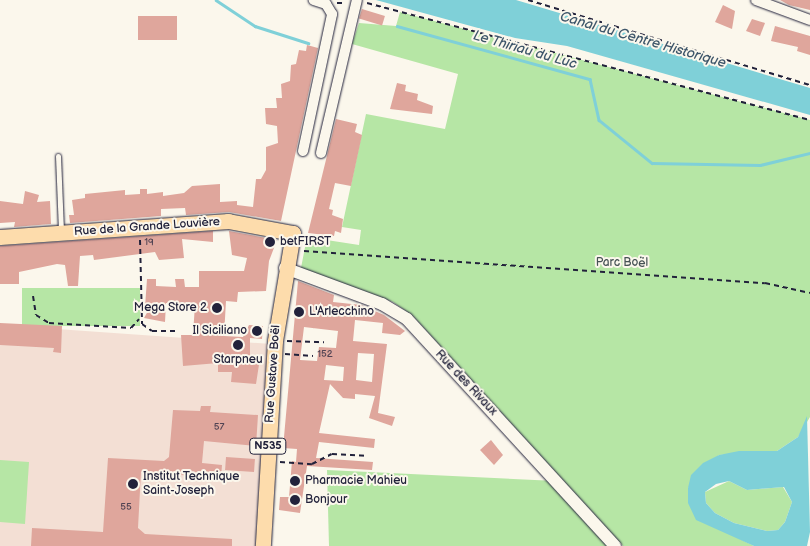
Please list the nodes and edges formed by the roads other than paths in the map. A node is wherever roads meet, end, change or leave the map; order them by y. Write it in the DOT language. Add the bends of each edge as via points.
graph roads {
  1 [pos="314,0"];
  2 [pos="357,0"];
  3 [pos="756,0"];
  4 [pos="810,20"];
  5 [pos="303,152"];
  6 [pos="321,153"];
  7 [pos="58,156"];
  8 [pos="62,233"];
  9 [pos="293,233"];
  10 [pos="0,237"];
  11 [pos="285,268"];
  12 [pos="263,546"];
  13 [pos="615,546"];
  1 -- 5 [label="street" via="326,4 332,14"];
  2 -- 6 [label="street"];
  3 -- 4 [label="street"];
  7 -- 8 [label="lane"];
  8 -- 9 [label="main road, Rue de la Grande Louvière" via="228,221"];
  8 -- 10 [label="main road, Rue de la Grande Louvière"];
  9 -- 11 [label="main road, Rue Gustave Boël / N535"];
  11 -- 12 [label="main road, Rue Gustave Boël / N535" via="274,347"];
  11 -- 13 [label="street, Rue des Rivaux" via="382,304 407,319"];
}
